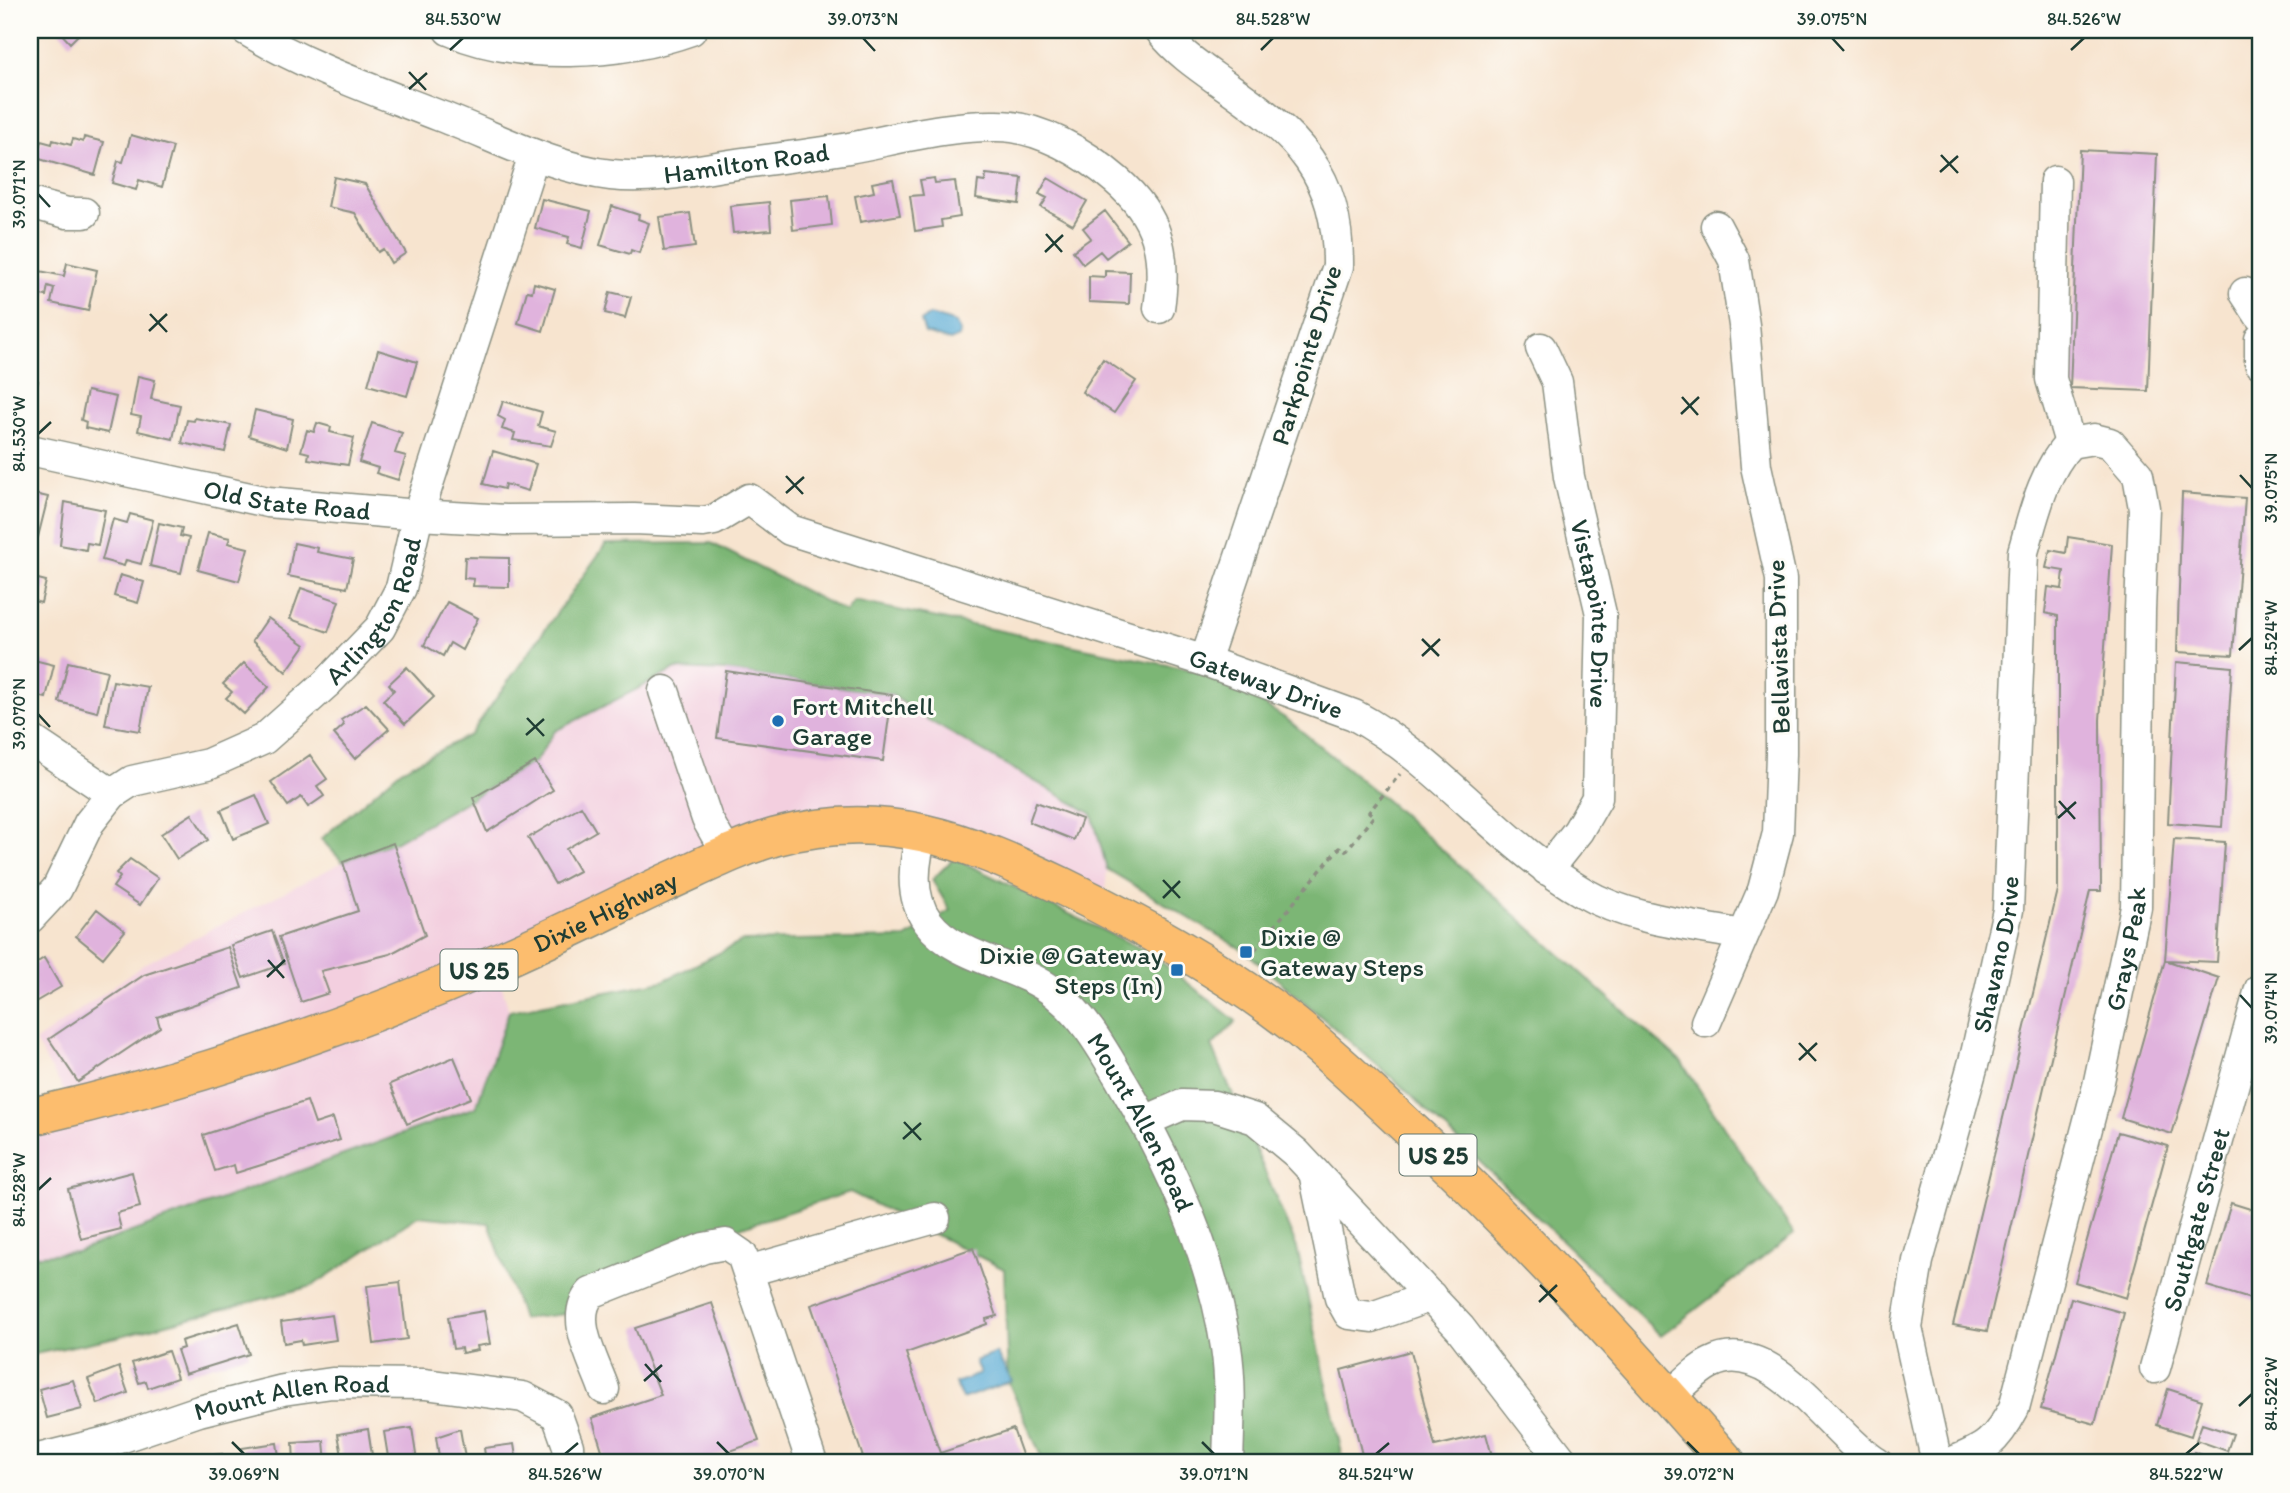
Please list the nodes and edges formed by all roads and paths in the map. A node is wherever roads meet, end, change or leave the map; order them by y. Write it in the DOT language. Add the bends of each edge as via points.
graph roads {
  1 [pos="246,30"];
  2 [pos="449,30"];
  3 [pos="691,30"];
  4 [pos="1160,30"];
  5 [pos="534,155"];
  6 [pos="2055,181"];
  7 [pos="30,203"];
  8 [pos="84,213"];
  9 [pos="1716,226"];
  10 [pos="1159,308"];
  11 [pos="2260,339"];
  12 [pos="1541,348"];
  13 [pos="2260,363"];
  14 [pos="2070,443"];
  15 [pos="30,450"];
  16 [pos="749,499"];
  17 [pos="418,515"];
  18 [pos="1205,661"];
  19 [pos="664,691"];
  20 [pos="30,739"];
  21 [pos="1414,756"];
  22 [pos="112,794"];
  23 [pos="923,830"];
  24 [pos="727,854"];
  25 [pos="1546,870"];
  26 [pos="30,918"];
  27 [pos="1743,935"];
  28 [pos="1230,980"];
  29 [pos="2260,989"];
  30 [pos="1706,1021"];
  31 [pos="30,1117"];
  32 [pos="1145,1121"];
  33 [pos="1314,1172"];
  34 [pos="935,1218"];
  35 [pos="745,1263"];
  36 [pos="1431,1296"];
  37 [pos="2155,1368"];
  38 [pos="604,1389"];
  39 [pos="1669,1397"];
  40 [pos="30,1461"];
  41 [pos="569,1463"];
  42 [pos="812,1463"];
  43 [pos="1228,1463"];
  44 [pos="1564,1463"];
  45 [pos="1727,1463"];
  46 [pos="1877,1463"];
  47 [pos="1937,1463"];
  48 [pos="1950,1463"];
  1 -- 5 [label="street, Hamilton Road" via="287,55"];
  2 -- 3 [label="street" via="489,44 584,50 661,40"];
  4 -- 18 [label="street, Parkpointe Drive" via="1174,49 1254,105 1304,152 1331,201 1338,230 1338,266"];
  5 -- 10 [label="street, Hamilton Road" via="611,175 656,175 922,133 997,125 1021,129 1105,170 1149,217 1158,233 1163,281"];
  5 -- 17 [label="street, Arlington Road"];
  6 -- 14 [label="street" via="2051,379"];
  7 -- 8 [label="street"];
  9 -- 27 [label="street, Bellavista Drive" via="1734,260 1756,466 1781,579 1778,833 1763,890"];
  11 -- 13 [label="street"];
  12 -- 25 [label="street, Vistapointe Drive" via="1558,382 1569,477 1601,614 1597,798 1578,831"];
  14 -- 47 [label="street, Shavano Drive" via="2056,457 2022,552 2008,910 1976,1054 1917,1261 1907,1327"];
  14 -- 48 [label="street, Grays Peak" via="2094,439 2110,443 2138,475 2144,508 2136,907 2098,1086 2014,1408 2001,1432 1982,1451"];
  15 -- 17 [label="street, Old State Road" via="268,502"];
  16 -- 17 [label="street, Old State Road" via="715,520 703,522"];
  16 -- 18 [label="street, Gateway Drive" via="790,530"];
  17 -- 22 [label="street, Arlington Road" via="401,588 391,609 380,628 327,683 264,739 245,749 208,764 132,781"];
  18 -- 21 [label="street, Gateway Drive" via="1354,715"];
  19 -- 24 [label="street" via="707,819"];
  20 -- 22 [label="street"];
  21 -- 25 [label="street, Gateway Drive"];
  21 -- 28 [label="path" via="1369,812 1374,816 1345,852 1339,848"];
  22 -- 26 [label="street, Arlington Road" via="89,823 57,889"];
  23 -- 24 [label="main road, Dixie Highway / US 25" via="823,826"];
  23 -- 28 [label="main road, Dixie Highway / US 25" via="987,851 1104,906"];
  23 -- 32 [label="street, Mount Allen Road" via="915,859 916,895 930,924 944,939 1018,971 1055,993 1091,1029"];
  24 -- 31 [label="main road, Dixie Highway / US 25" via="495,963 377,1012 173,1081"];
  25 -- 27 [label="street, Gateway Drive" via="1587,895 1625,909"];
  27 -- 30 [label="street, Bellavista Drive"];
  28 -- 39 [label="main road, US 25" via="1292,1024 1444,1160 1569,1285"];
  29 -- 37 [label="street, Southgate Street"];
  32 -- 33 [label="street" via="1182,1105 1214,1106 1255,1119"];
  32 -- 43 [label="street, Mount Allen Road" via="1179,1187 1215,1295 1230,1384"];
  33 -- 36 [label="street"];
  33 -- 36 [label="street" via="1340,1298 1349,1314 1372,1317"];
  34 -- 35 [label="street"];
  35 -- 38 [label="street" via="726,1244 705,1248 591,1293 583,1302 580,1317"];
  35 -- 42 [label="street"];
  36 -- 44 [label="street"];
  39 -- 45 [label="main road, US 25"];
  39 -- 46 [label="street" via="1710,1363 1729,1356 1753,1361 1799,1388 1861,1454"];
  40 -- 41 [label="street, Mount Allen Road" via="211,1408 332,1383 425,1384 523,1397 557,1415"];
}
